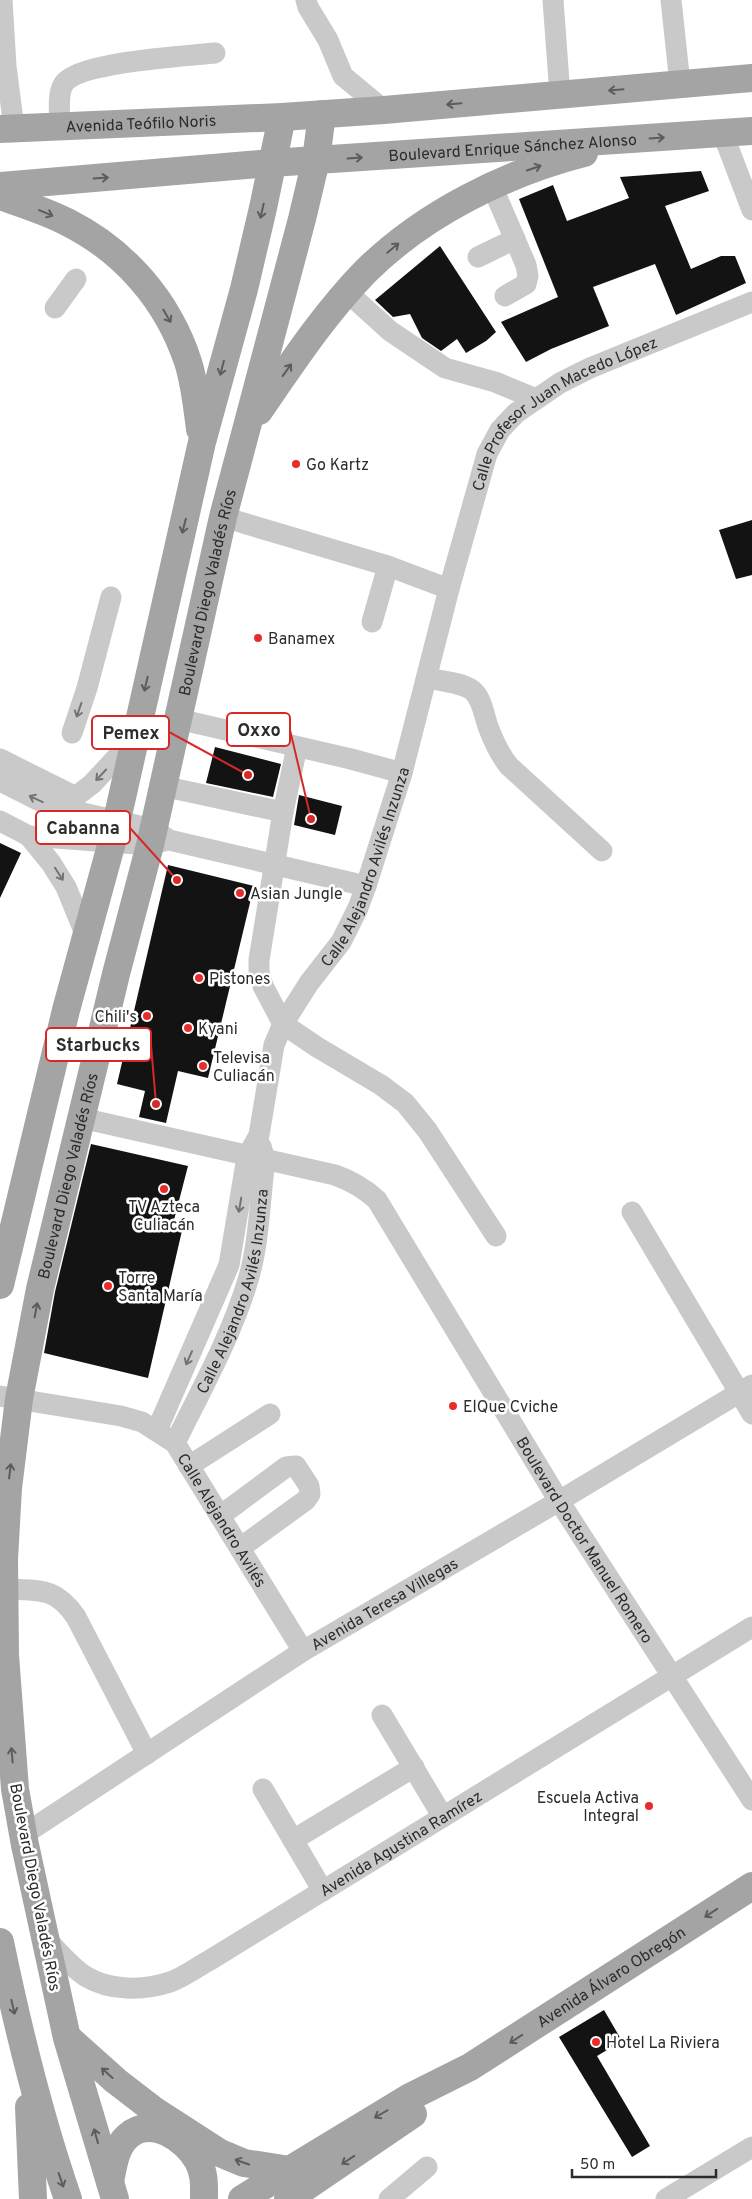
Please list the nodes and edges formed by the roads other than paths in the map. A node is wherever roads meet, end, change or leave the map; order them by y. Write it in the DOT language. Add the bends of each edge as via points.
graph roads {
  1 [pos="2,0"];
  2 [pos="306,0"];
  3 [pos="553,0"];
  4 [pos="671,0"];
  5 [pos="215,53"];
  6 [pos="752,78"];
  7 [pos="4,81"];
  8 [pos="680,84"];
  9 [pos="560,95"];
  10 [pos="384,110"];
  11 [pos="322,114"];
  12 [pos="282,117"];
  13 [pos="60,127"];
  14 [pos="7,129"];
  15 [pos="752,132"];
  16 [pos="723,134"];
  17 [pos="630,140"];
  18 [pos="316,160"];
  19 [pos="272,163"];
  20 [pos="0,186"];
  21 [pos="492,186"];
  22 [pos="0,196"];
  23 [pos="752,210"];
  24 [pos="514,239"];
  25 [pos="478,257"];
  26 [pos="76,279"];
  27 [pos="347,292"];
  28 [pos="505,296"];
  29 [pos="752,302"];
  30 [pos="55,308"];
  31 [pos="536,398"];
  32 [pos="249,424"];
  33 [pos="202,442"];
  34 [pos="223,517"];
  35 [pos="388,566"];
  36 [pos="449,589"];
  37 [pos="111,596"];
  38 [pos="372,622"];
  39 [pos="427,678"];
  40 [pos="178,719"];
  41 [pos="72,733"];
  42 [pos="134,739"];
  43 [pos="296,747"];
  44 [pos="0,759"];
  45 [pos="402,773"];
  46 [pos="0,781"];
  47 [pos="162,786"];
  48 [pos="69,802"];
  49 [pos="283,812"];
  50 [pos="0,821"];
  51 [pos="114,831"];
  52 [pos="29,836"];
  53 [pos="158,838"];
  54 [pos="602,850"];
  55 [pos="276,865"];
  56 [pos="366,886"];
  57 [pos="86,936"];
  58 [pos="283,1024"];
  59 [pos="81,1118"];
  60 [pos="256,1158"];
  61 [pos="632,1212"];
  62 [pos="496,1236"];
  63 [pos="0,1285"];
  64 [pos="745,1389"];
  65 [pos="9,1411"];
  66 [pos="270,1414"];
  67 [pos="752,1414"];
  68 [pos="157,1430"];
  69 [pos="175,1443"];
  70 [pos="189,1466"];
  71 [pos="559,1501"];
  72 [pos="220,1516"];
  73 [pos="240,1548"];
  74 [pos="4,1589"];
  75 [pos="752,1627"];
  76 [pos="303,1651"];
  77 [pos="672,1675"];
  78 [pos="382,1715"];
  79 [pos="147,1754"];
  80 [pos="414,1767"];
  81 [pos="263,1789"];
  82 [pos="752,1800"];
  83 [pos="443,1817"];
  84 [pos="23,1835"];
  85 [pos="293,1840"];
  86 [pos="752,1886"];
  87 [pos="323,1891"];
  88 [pos="46,1939"];
  89 [pos="0,1942"];
  90 [pos="68,2038"];
  91 [pos="470,2068"];
  92 [pos="28,2072"];
  93 [pos="752,2147"];
  94 [pos="427,2167"];
  95 [pos="290,2170"];
  96 [pos="112,2190"];
  97 [pos="33,2199"];
  98 [pos="68,2199"];
  99 [pos="204,2199"];
  100 [pos="242,2199"];
  101 [pos="288,2199"];
  102 [pos="389,2199"];
  103 [pos="666,2199"];
  1 -- 7 [label="street"];
  2 -- 10 [label="street" via="343,76"];
  3 -- 9 [label="street"];
  4 -- 8 [label="street"];
  5 -- 13 [label="street" via="80,72 63,85"];
  6 -- 8 [label="main road"];
  7 -- 14 [label="street"];
  8 -- 9 [label="main road, one-way"];
  9 -- 10 [label="main road, one-way"];
  10 -- 11 [label="main road"];
  11 -- 12 [label="main road"];
  11 -- 18 [label="main road, Boulevard Diego Valadés Ríos"];
  12 -- 13 [label="main road, Avenida Teófilo Noris"];
  12 -- 19 [label="main road"];
  13 -- 14 [label="main road, Avenida Teófilo Noris"];
  15 -- 16 [label="main road, Boulevard Enrique Sánchez Alonso"];
  17 -- 16 [label="main road, Boulevard Enrique Sánchez Alonso, one-way"];
  16 -- 23 [label="street"];
  18 -- 17 [label="main road, Boulevard Enrique Sánchez Alonso, one-way"];
  21 -- 17 [label="main road, one-way" via="528,170"];
  18 -- 19 [label="main road, Boulevard Enrique Sánchez Alonso"];
  18 -- 32 [label="main road, Boulevard Diego Valadés Ríos"];
  20 -- 19 [label="main road, one-way"];
  19 -- 33 [label="main road, one-way" via="246,280"];
  21 -- 24 [label="street"];
  27 -- 21 [label="main road, one-way" via="397,244 431,220"];
  22 -- 33 [label="main road, one-way" via="67,222 98,240 126,263 154,293 176,331 188,363"];
  24 -- 25 [label="street"];
  24 -- 28 [label="street" via="526,265 528,280"];
  26 -- 30 [label="street"];
  27 -- 31 [label="street" via="390,331 445,368"];
  32 -- 27 [label="main road, one-way"];
  29 -- 31 [label="street, Calle Profesor Juan Macedo López" via="590,368"];
  31 -- 36 [label="street, Calle Profesor Juan Macedo López" via="500,430 487,454"];
  32 -- 34 [label="main road, Boulevard Diego Valadés Ríos"];
  33 -- 42 [label="main road, one-way"];
  34 -- 35 [label="street"];
  34 -- 40 [label="main road, Boulevard Diego Valadés Ríos"];
  35 -- 36 [label="street"];
  35 -- 38 [label="street"];
  36 -- 39 [label="street, Calle Alejandro Avilés Inzunza"];
  37 -- 41 [label="street, one-way"];
  39 -- 45 [label="street, Calle Alejandro Avilés Inzunza"];
  39 -- 54 [label="street" via="472,691 479,699 501,756 509,766"];
  40 -- 43 [label="street"];
  40 -- 47 [label="main road, Boulevard Diego Valadés Ríos"];
  42 -- 48 [label="street, one-way" via="92,784"];
  42 -- 51 [label="main road"];
  43 -- 45 [label="street"];
  43 -- 49 [label="street"];
  44 -- 48 [label="street"];
  45 -- 56 [label="street, Calle Alejandro Avilés Inzunza"];
  48 -- 46 [label="street, one-way" via="40,801"];
  47 -- 49 [label="street"];
  47 -- 53 [label="main road, Boulevard Diego Valadés Ríos"];
  48 -- 51 [label="street"];
  49 -- 55 [label="street"];
  50 -- 52 [label="street"];
  51 -- 52 [label="street"];
  51 -- 53 [label="street"];
  51 -- 57 [label="main road"];
  52 -- 57 [label="street, one-way" via="66,887"];
  53 -- 55 [label="street"];
  53 -- 59 [label="main road, Boulevard Diego Valadés Ríos" via="116,974"];
  55 -- 56 [label="street"];
  55 -- 58 [label="street" via="259,972"];
  56 -- 58 [label="street, Calle Alejandro Avilés Inzunza" via="341,942"];
  57 -- 63 [label="main road"];
  58 -- 60 [label="street, Calle Alejandro Avilés Inzunza" via="269,1065"];
  58 -- 62 [label="street" via="317,1048 382,1085 404,1103 426,1130"];
  59 -- 60 [label="street, Boulevard Doctor Manuel Romero"];
  65 -- 59 [label="main road, Boulevard Diego Valadés Ríos, one-way"];
  60 -- 68 [label="street, Calle Alejandro Avilés Inzunza, one-way" via="229,1265"];
  60 -- 69 [label="street, Calle Alejandro Avilés Inzunza" via="254,1258 228,1334"];
  60 -- 71 [label="street, Boulevard Doctor Manuel Romero" via="352,1181 377,1200"];
  61 -- 64 [label="street"];
  64 -- 67 [label="street"];
  64 -- 71 [label="street, Avenida Teresa Villegas"];
  65 -- 68 [label="street, Calle Alejandro Avilés" via="121,1416"];
  74 -- 65 [label="main road, Boulevard Diego Valadés Ríos, one-way"];
  66 -- 70 [label="street"];
  68 -- 69 [label="street, Calle Alejandro Avilés"];
  69 -- 70 [label="street, Calle Alejandro Avilés"];
  70 -- 72 [label="street, Calle Alejandro Avilés"];
  71 -- 76 [label="street, Avenida Teresa Villegas"];
  71 -- 77 [label="street, Boulevard Doctor Manuel Romero"];
  72 -- 73 [label="street, Calle Alejandro Avilés"];
  72 -- 73 [label="street" via="286,1466 296,1466 309,1486 310,1494 306,1500"];
  73 -- 76 [label="street, Calle Alejandro Avilés"];
  74 -- 79 [label="street" via="55,1594 66,1602"];
  84 -- 74 [label="main road, Boulevard Diego Valadés Ríos, one-way" via="8,1716"];
  75 -- 77 [label="street, Avenida Agustina Ramírez"];
  76 -- 79 [label="street, Avenida Teresa Villegas"];
  77 -- 82 [label="street, Boulevard Doctor Manuel Romero"];
  77 -- 83 [label="street, Avenida Agustina Ramírez"];
  78 -- 80 [label="street"];
  79 -- 84 [label="street, Avenida Teresa Villegas"];
  80 -- 83 [label="street"];
  80 -- 85 [label="street"];
  81 -- 85 [label="street"];
  83 -- 87 [label="street, Avenida Agustina Ramírez"];
  84 -- 88 [label="main road, Boulevard Diego Valadés Ríos"];
  85 -- 87 [label="street"];
  86 -- 91 [label="main road, Avenida Álvaro Obregón, one-way"];
  87 -- 88 [label="street, Avenida Agustina Ramírez" via="210,1960 158,1985 128,1988 98,1982 78,1970"];
  88 -- 90 [label="main road, Boulevard Diego Valadés Ríos"];
  89 -- 92 [label="main road, one-way"];
  95 -- 90 [label="main road, one-way" via="244,2163 220,2153 155,2111"];
  96 -- 90 [label="main road, Boulevard Diego Valadés Ríos, one-way"];
  91 -- 95 [label="main road, Avenida Álvaro Obregón, one-way" via="410,2097"];
  91 -- 101 [label="main road, Avenida Álvaro Obregón, one-way" via="418,2111"];
  92 -- 97 [label="main road"];
  92 -- 98 [label="main road, one-way"];
  93 -- 103 [label="street"];
  94 -- 102 [label="street"];
  95 -- 100 [label="main road, Avenida Álvaro Obregón"];
  96 -- 99 [label="main road" via="116,2156 128,2136 144,2128 153,2128 180,2140 189,2148 204,2178"];
}
